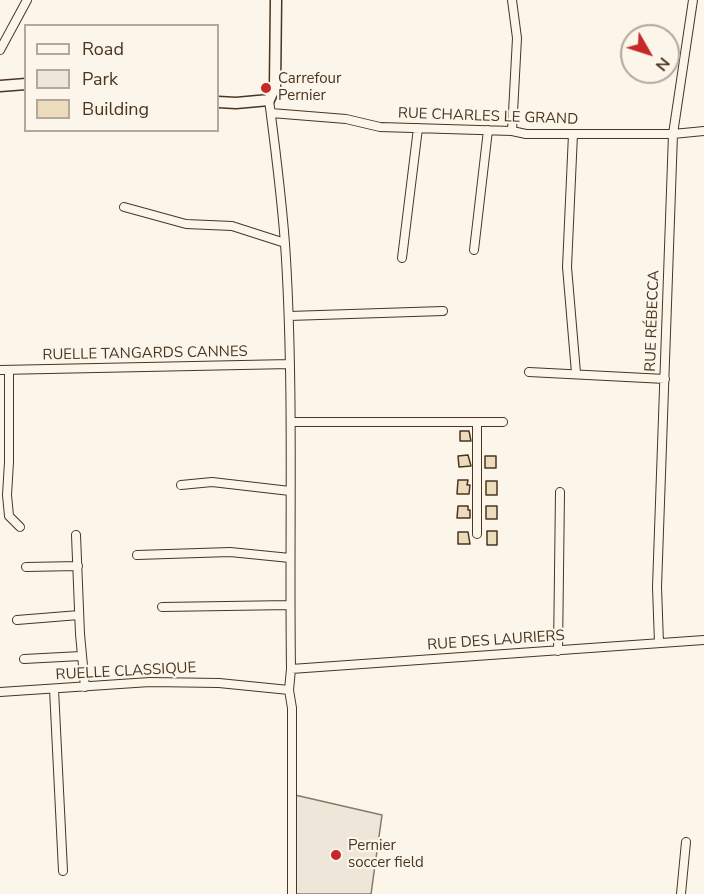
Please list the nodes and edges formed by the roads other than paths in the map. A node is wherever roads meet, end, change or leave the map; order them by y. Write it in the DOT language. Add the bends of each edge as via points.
graph roads {
  1 [pos="27,0"];
  2 [pos="276,0"];
  3 [pos="512,0"];
  4 [pos="693,0"];
  5 [pos="0,50"];
  6 [pos="24,84"];
  7 [pos="0,86"];
  8 [pos="269,100"];
  9 [pos="219,102"];
  10 [pos="271,113"];
  11 [pos="418,128"];
  12 [pos="488,130"];
  13 [pos="512,130"];
  14 [pos="704,131"];
  15 [pos="573,134"];
  16 [pos="674,134"];
  17 [pos="124,207"];
  18 [pos="285,243"];
  19 [pos="474,250"];
  20 [pos="402,258"];
  21 [pos="443,311"];
  22 [pos="289,316"];
  23 [pos="290,364"];
  24 [pos="5,370"];
  25 [pos="529,372"];
  26 [pos="576,373"];
  27 [pos="664,379"];
  28 [pos="291,422"];
  29 [pos="503,422"];
  30 [pos="477,423"];
  31 [pos="181,485"];
  32 [pos="290,491"];
  33 [pos="560,492"];
  34 [pos="20,527"];
  35 [pos="477,534"];
  36 [pos="76,535"];
  37 [pos="137,555"];
  38 [pos="290,558"];
  39 [pos="78,566"];
  40 [pos="26,567"];
  41 [pos="290,604"];
  42 [pos="162,608"];
  43 [pos="79,615"];
  44 [pos="17,620"];
  45 [pos="704,640"];
  46 [pos="659,643"];
  47 [pos="558,651"];
  48 [pos="81,656"];
  49 [pos="24,659"];
  50 [pos="291,669"];
  51 [pos="85,687"];
  52 [pos="54,689"];
  53 [pos="289,690"];
  54 [pos="0,692"];
  55 [pos="686,842"];
  56 [pos="63,871"];
  57 [pos="292,894"];
  58 [pos="681,894"];
  1 -- 5 [label="street"];
  2 -- 8 [label="street" via="275,87"];
  3 -- 13 [label="street" via="517,38"];
  4 -- 16 [label="street, RUE RÉBECCA"];
  6 -- 7 [label="street"];
  8 -- 9 [label="street"];
  8 -- 10 [label="street"];
  10 -- 11 [label="street, RUE CHARLES LE GRAND"];
  10 -- 18 [label="street"];
  11 -- 12 [label="street, RUE CHARLES LE GRAND"];
  11 -- 20 [label="street"];
  12 -- 13 [label="street, RUE CHARLES LE GRAND"];
  12 -- 19 [label="street"];
  13 -- 15 [label="street, RUE CHARLES LE GRAND" via="526,134"];
  14 -- 16 [label="street, RUE CHARLES LE GRAND"];
  15 -- 16 [label="street, RUE CHARLES LE GRAND"];
  15 -- 26 [label="street" via="567,267"];
  16 -- 27 [label="street, RUE RÉBECCA"];
  17 -- 18 [label="street" via="186,224 232,226"];
  18 -- 22 [label="street"];
  21 -- 22 [label="street"];
  22 -- 23 [label="street"];
  23 -- 24 [label="street, RUELLE TANGARDS CANNES"];
  23 -- 28 [label="street"];
  24 -- 34 [label="street" via="9,516"];
  25 -- 26 [label="street"];
  26 -- 27 [label="street"];
  27 -- 46 [label="street, RUE RÉBECCA" via="657,587"];
  28 -- 30 [label="street"];
  28 -- 32 [label="street"];
  29 -- 30 [label="street"];
  30 -- 35 [label="street"];
  31 -- 32 [label="street" via="212,482"];
  32 -- 38 [label="street"];
  33 -- 47 [label="street"];
  36 -- 39 [label="street"];
  37 -- 38 [label="street" via="230,552"];
  38 -- 41 [label="street"];
  39 -- 40 [label="street"];
  39 -- 43 [label="street"];
  41 -- 42 [label="street"];
  41 -- 50 [label="street"];
  43 -- 44 [label="street"];
  43 -- 48 [label="street"];
  45 -- 46 [label="street, RUE DES LAURIERS"];
  46 -- 47 [label="street, RUE DES LAURIERS"];
  47 -- 50 [label="street, RUE DES LAURIERS"];
  48 -- 49 [label="street"];
  48 -- 51 [label="street"];
  50 -- 53 [label="street"];
  51 -- 52 [label="street, RUELLE CLASSIQUE"];
  51 -- 53 [label="street, RUELLE CLASSIQUE" via="219,682"];
  52 -- 54 [label="street, RUELLE CLASSIQUE"];
  52 -- 56 [label="street"];
  53 -- 57 [label="street"];
  55 -- 58 [label="street"];
}
